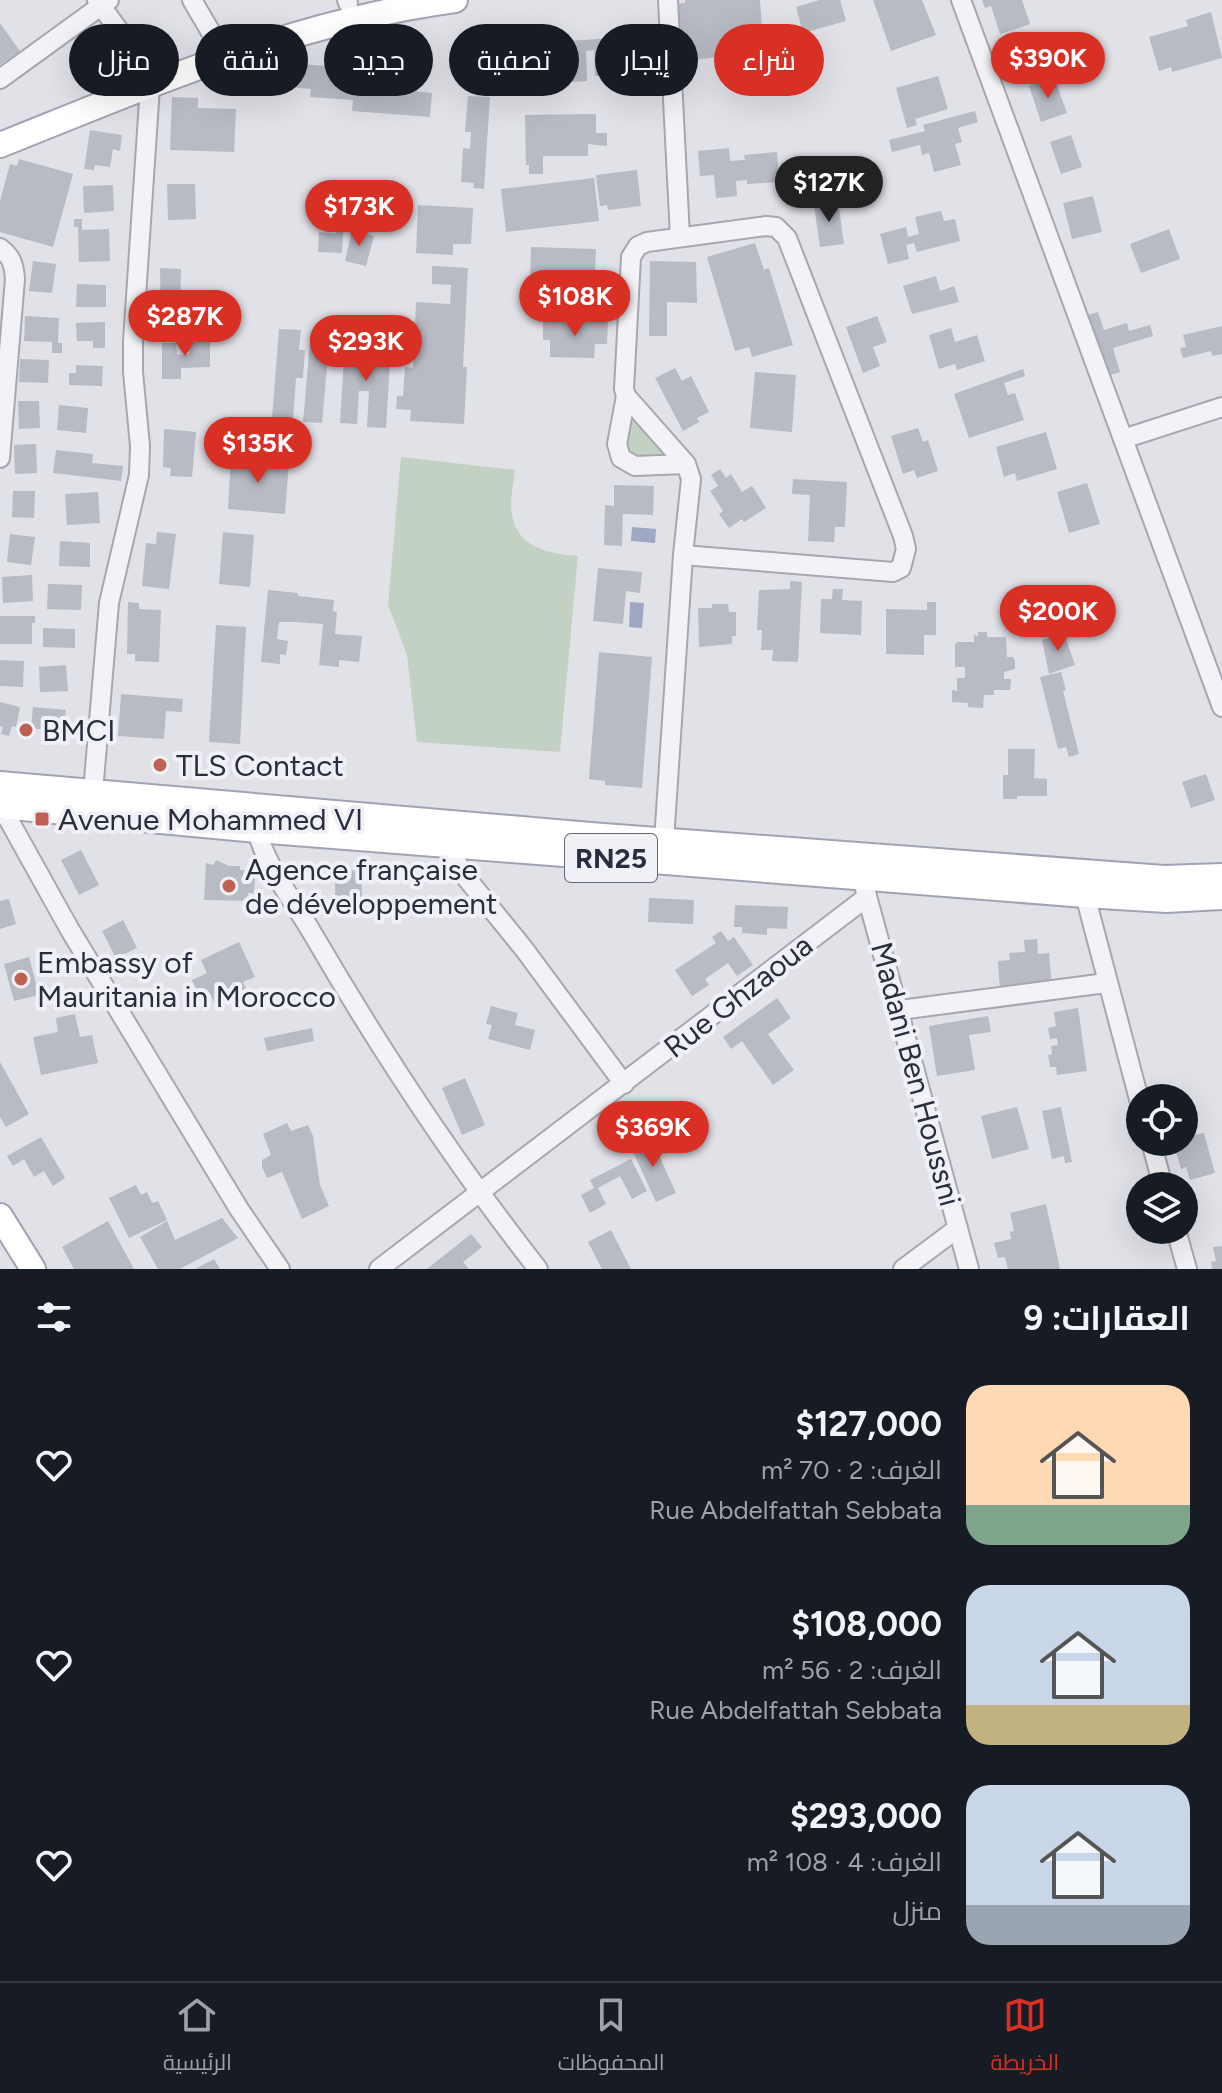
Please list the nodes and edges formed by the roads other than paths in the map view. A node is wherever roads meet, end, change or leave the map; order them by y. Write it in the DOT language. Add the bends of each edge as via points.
graph roads {
  1 [pos="192,0"];
  2 [pos="455,0"];
  3 [pos="668,0"];
  4 [pos="961,0"];
  5 [pos="352,1"];
  6 [pos="102,2"];
  7 [pos="116,24"];
  8 [pos="207,24"];
  9 [pos="293,24"];
  10 [pos="308,31"];
  11 [pos="0,79"];
  12 [pos="98,96"];
  13 [pos="110,96"];
  14 [pos="150,96"];
  15 [pos="0,129"];
  16 [pos="0,145"];
  17 [pos="680,237"];
  18 [pos="0,248"];
  19 [pos="626,396"];
  20 [pos="1222,407"];
  21 [pos="1123,439"];
  22 [pos="0,458"];
  23 [pos="686,464"];
  24 [pos="683,555"];
  25 [pos="1222,707"];
  26 [pos="0,784"];
  27 [pos="93,792"];
  28 [pos="0,806"];
  29 [pos="257,830"];
  30 [pos="664,841"];
  31 [pos="447,845"];
  32 [pos="1222,876"];
  33 [pos="865,888"];
  34 [pos="1085,895"];
  35 [pos="1222,897"];
  36 [pos="1106,983"];
  37 [pos="900,1010"];
  38 [pos="624,1084"];
  39 [pos="1135,1084"];
  40 [pos="477,1192"];
  41 [pos="2,1223"];
  42 [pos="958,1228"];
  43 [pos="1180,1244"];
  44 [pos="33,1269"];
  45 [pos="280,1269"];
  46 [pos="379,1269"];
  47 [pos="538,1269"];
  48 [pos="903,1269"];
  49 [pos="969,1269"];
  50 [pos="1187,1269"];
  1 -- 8 [label="street"];
  2 -- 10 [label="main road"];
  3 -- 17 [label="street"];
  4 -- 21 [label="street"];
  5 -- 9 [label="main road"];
  6 -- 7 [label="street"];
  6 -- 11 [label="street"];
  12 -- 15 [label="main road"];
  13 -- 16 [label="main road"];
  14 -- 27 [label="street" via="133,342 139,475 109,603"];
  17 -- 19 [label="street" via="638,246 631,257"];
  17 -- 24 [label="street" via="766,226 782,231 906,549 901,568 893,572"];
  18 -- 22 [label="street" via="13,262 15,279"];
  19 -- 23 [label="street"];
  19 -- 23 [label="street" via="617,444 621,458 635,466"];
  20 -- 21 [label="street"];
  21 -- 25 [label="street"];
  23 -- 24 [label="street" via="691,479"];
  24 -- 30 [label="street"];
  26 -- 27 [label="main road, RN25"];
  27 -- 30 [label="main road, RN25"];
  28 -- 29 [label="main road, RN25"];
  28 -- 45 [label="street" via="85,956"];
  29 -- 31 [label="main road, RN25"];
  29 -- 40 [label="street" via="270,862 349,996"];
  30 -- 32 [label="main road, RN25" via="1164,878"];
  31 -- 33 [label="main road, RN25"];
  31 -- 38 [label="street" via="464,875"];
  33 -- 34 [label="main road, RN25"];
  33 -- 37 [label="street, Madani Ben Houssni"];
  33 -- 38 [label="street, Rue Ghzaoua"];
  34 -- 35 [label="main road, RN25"];
  34 -- 36 [label="street"];
  36 -- 37 [label="street"];
  36 -- 39 [label="street"];
  37 -- 42 [label="street, Madani Ben Houssni"];
  38 -- 40 [label="street, Rue Ghzaoua"];
  40 -- 46 [label="street, Rue Ghzaoua"];
  40 -- 47 [label="street"];
  41 -- 44 [label="main road"];
  42 -- 48 [label="street"];
  42 -- 49 [label="street, Madani Ben Houssni"];
  43 -- 50 [label="street"];
}
